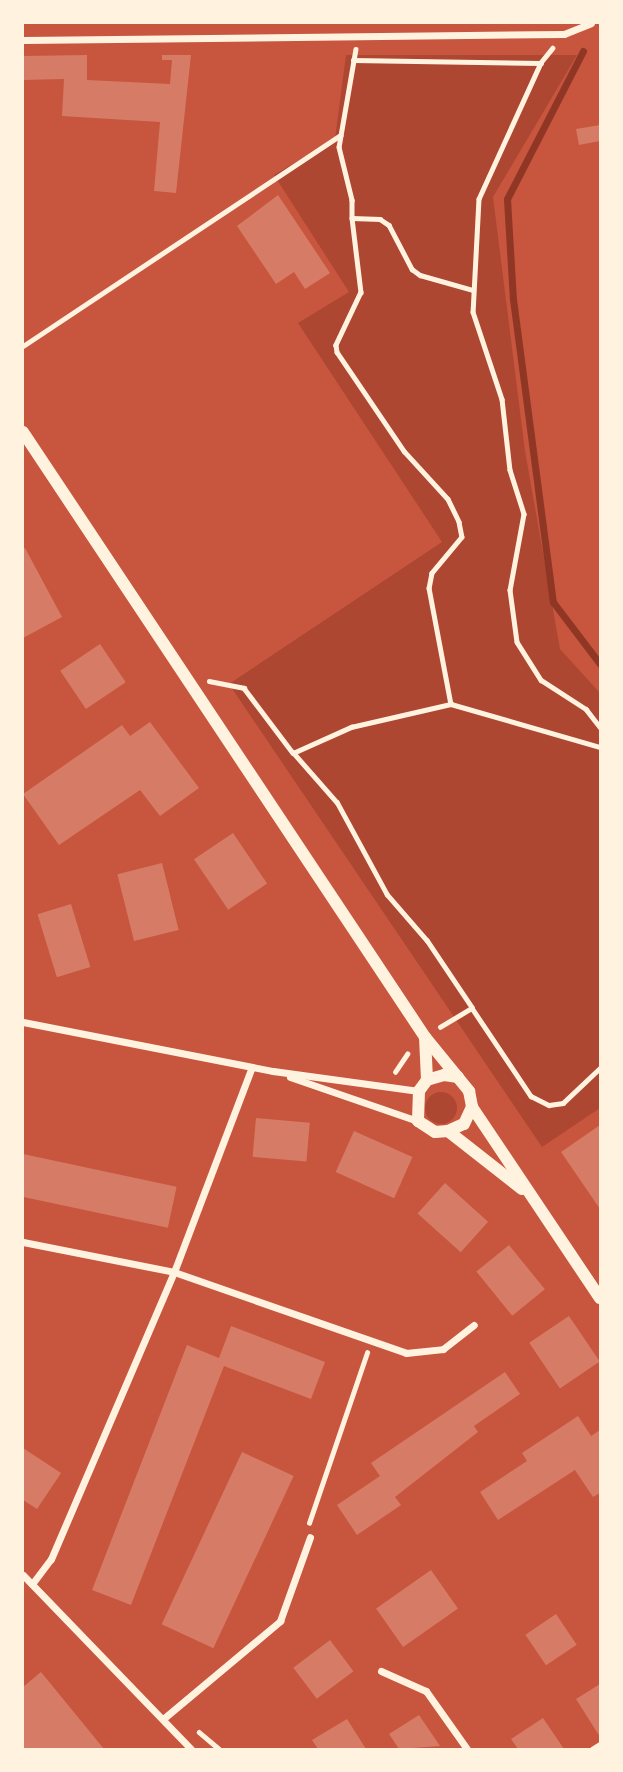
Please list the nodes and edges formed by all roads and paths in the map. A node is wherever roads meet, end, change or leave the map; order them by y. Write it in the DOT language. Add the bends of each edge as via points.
graph roads {
  1 [pos="318,23"];
  2 [pos="591,23"];
  3 [pos="316,34"];
  4 [pos="23,40"];
  5 [pos="340,135"];
  6 [pos="352,218"];
  7 [pos="473,290"];
  8 [pos="23,346"];
  9 [pos="23,432"];
  10 [pos="186,683"];
  11 [pos="451,704"];
  12 [pos="600,727"];
  13 [pos="600,747"];
  14 [pos="293,753"];
  15 [pos="472,1008"];
  16 [pos="23,1022"];
  17 [pos="425,1037"];
  18 [pos="252,1067"];
  19 [pos="600,1068"];
  20 [pos="272,1071"];
  21 [pos="384,1076"];
  22 [pos="458,1077"];
  23 [pos="427,1080"];
  24 [pos="419,1091"];
  25 [pos="472,1107"];
  26 [pos="418,1121"];
  27 [pos="448,1131"];
  28 [pos="529,1194"];
  29 [pos="23,1242"];
  30 [pos="174,1272"];
  31 [pos="600,1298"];
  32 [pos="474,1325"];
  33 [pos="369,1342"];
  34 [pos="310,1537"];
  35 [pos="23,1575"];
  36 [pos="32,1584"];
  37 [pos="381,1671"];
  38 [pos="163,1719"];
  39 [pos="600,1744"];
  40 [pos="191,1749"];
  41 [pos="467,1749"];
  42 [pos="592,1749"];
  1 -- 3 [label="street"];
  2 -- 3 [label="street" via="564,34"];
  3 -- 4 [label="street"];
  5 -- 6 [label="path"];
  5 -- 7 [label="path" via="353,60 541,63 479,199"];
  5 -- 8 [label="path"];
  6 -- 7 [label="path" via="380,219 389,225 412,269 420,275"];
  6 -- 11 [label="path" via="361,292 336,345 337,352 404,451 448,499 459,522 462,537 432,573 429,588"];
  7 -- 12 [label="path" via="474,322 502,399 510,470 524,514 512,574 511,621 526,661 541,680 586,709"];
  9 -- 10 [label="street"];
  10 -- 14 [label="path" via="220,680 244,688"];
  10 -- 17 [label="street" via="264,790"];
  11 -- 13 [label="path"];
  11 -- 14 [label="path" via="351,727"];
  14 -- 15 [label="path" via="337,803 387,895 427,941"];
  15 -- 17 [label="path"];
  15 -- 19 [label="path" via="539,1102 563,1103"];
  16 -- 18 [label="street"];
  17 -- 21 [label="path" via="410,1046 396,1072"];
  17 -- 22 [label="street"];
  17 -- 23 [label="street"];
  18 -- 20 [label="street"];
  18 -- 30 [label="street"];
  20 -- 24 [label="street"];
  20 -- 26 [label="street"];
  22 -- 23 [label="street"];
  22 -- 25 [label="street" via="469,1091"];
  23 -- 24 [label="street"];
  24 -- 26 [label="street"];
  25 -- 27 [label="street" via="464,1124"];
  25 -- 28 [label="street"];
  26 -- 27 [label="street" via="435,1132"];
  27 -- 28 [label="street"];
  28 -- 31 [label="street"];
  29 -- 30 [label="street"];
  30 -- 33 [label="street"];
  30 -- 36 [label="street" via="51,1559"];
  32 -- 33 [label="street" via="443,1349 406,1353"];
  33 -- 34 [label="path" via="309,1519"];
  34 -- 38 [label="street" via="280,1621"];
  35 -- 36 [label="street"];
  36 -- 38 [label="street"];
  37 -- 41 [label="street" via="426,1691"];
  38 -- 40 [label="street"];
  39 -- 42 [label="path"];
}
